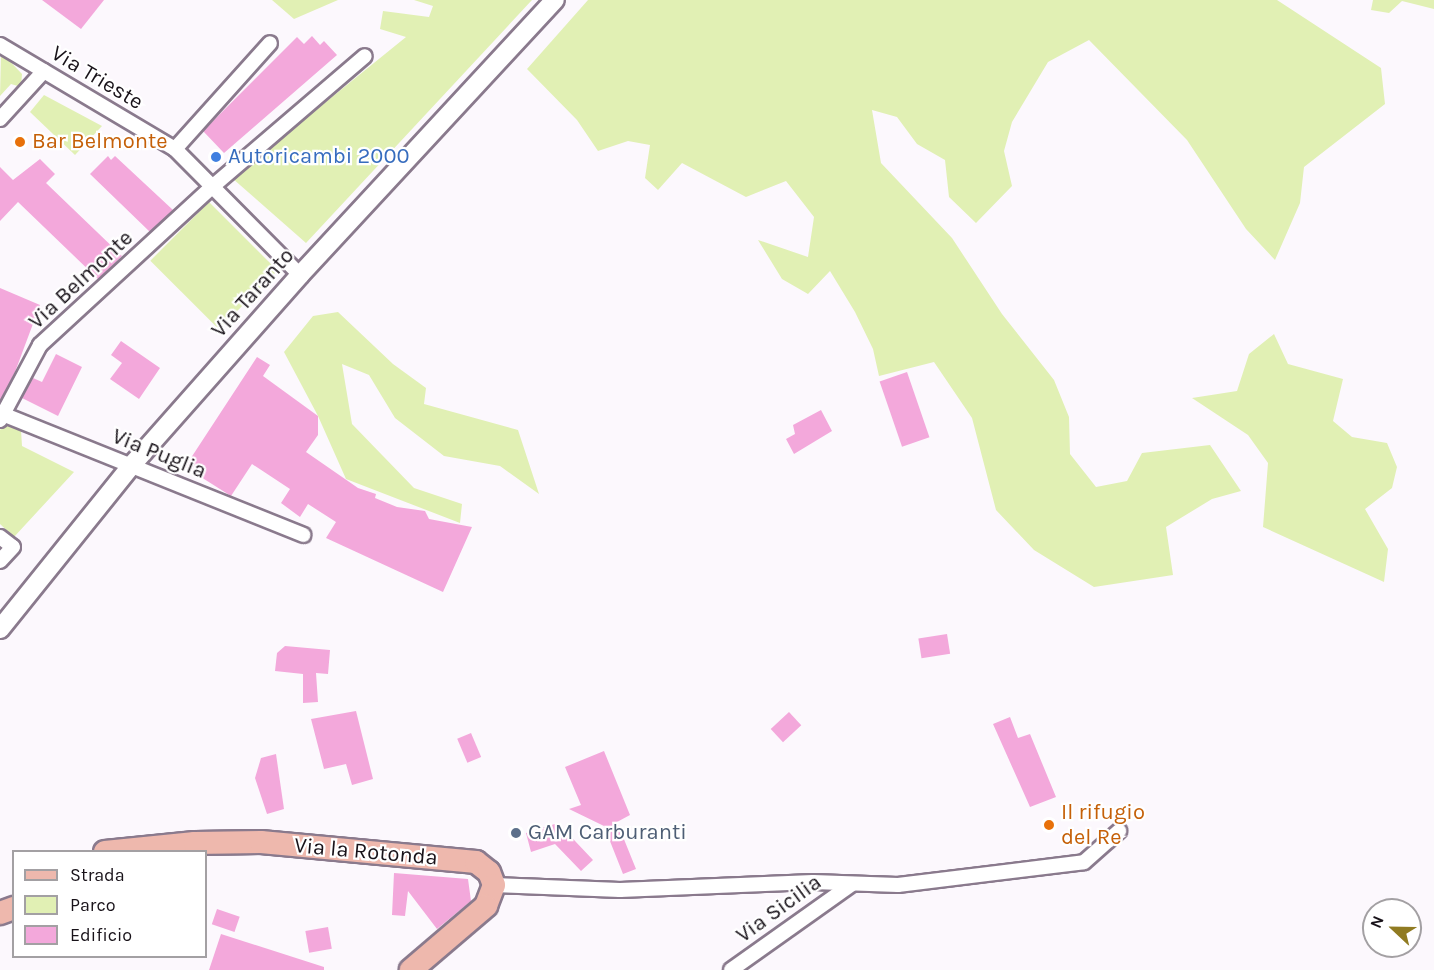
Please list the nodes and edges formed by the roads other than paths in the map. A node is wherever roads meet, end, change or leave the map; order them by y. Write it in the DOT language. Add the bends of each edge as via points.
graph roads {
  1 [pos="555,0"];
  2 [pos="270,43"];
  3 [pos="0,45"];
  4 [pos="365,56"];
  5 [pos="44,71"];
  6 [pos="0,119"];
  7 [pos="175,149"];
  8 [pos="212,187"];
  9 [pos="300,275"];
  10 [pos="2,416"];
  11 [pos="131,466"];
  12 [pos="303,535"];
  13 [pos="0,537"];
  14 [pos="0,561"];
  15 [pos="0,629"];
  16 [pos="1119,831"];
  17 [pos="125,850"];
  18 [pos="852,884"];
  19 [pos="495,885"];
  20 [pos="411,970"];
  21 [pos="731,970"];
  1 -- 9 [label="street, Via Taranto"];
  2 -- 7 [label="street"];
  3 -- 5 [label="street, Via Trieste"];
  4 -- 8 [label="street, Via Belmonte"];
  5 -- 6 [label="street"];
  5 -- 7 [label="street, Via Trieste"];
  7 -- 8 [label="street, Via Trieste"];
  8 -- 9 [label="street, Via Trieste"];
  8 -- 10 [label="street, Via Belmonte" via="40,345"];
  9 -- 11 [label="street, Via Taranto"];
  10 -- 11 [label="street, Via Puglia"];
  11 -- 12 [label="street, Via Puglia"];
  11 -- 15 [label="street, Via Taranto"];
  13 -- 14 [label="street" via="13,548"];
  16 -- 18 [label="street" via="1084,862 898,885"];
  17 -- 19 [label="main road, Via la Rotonda" via="261,842 476,862 489,872"];
  18 -- 19 [label="street" via="620,890"];
  18 -- 21 [label="street, Via Sicilia"];
  19 -- 20 [label="main road" via="486,906"];
}
